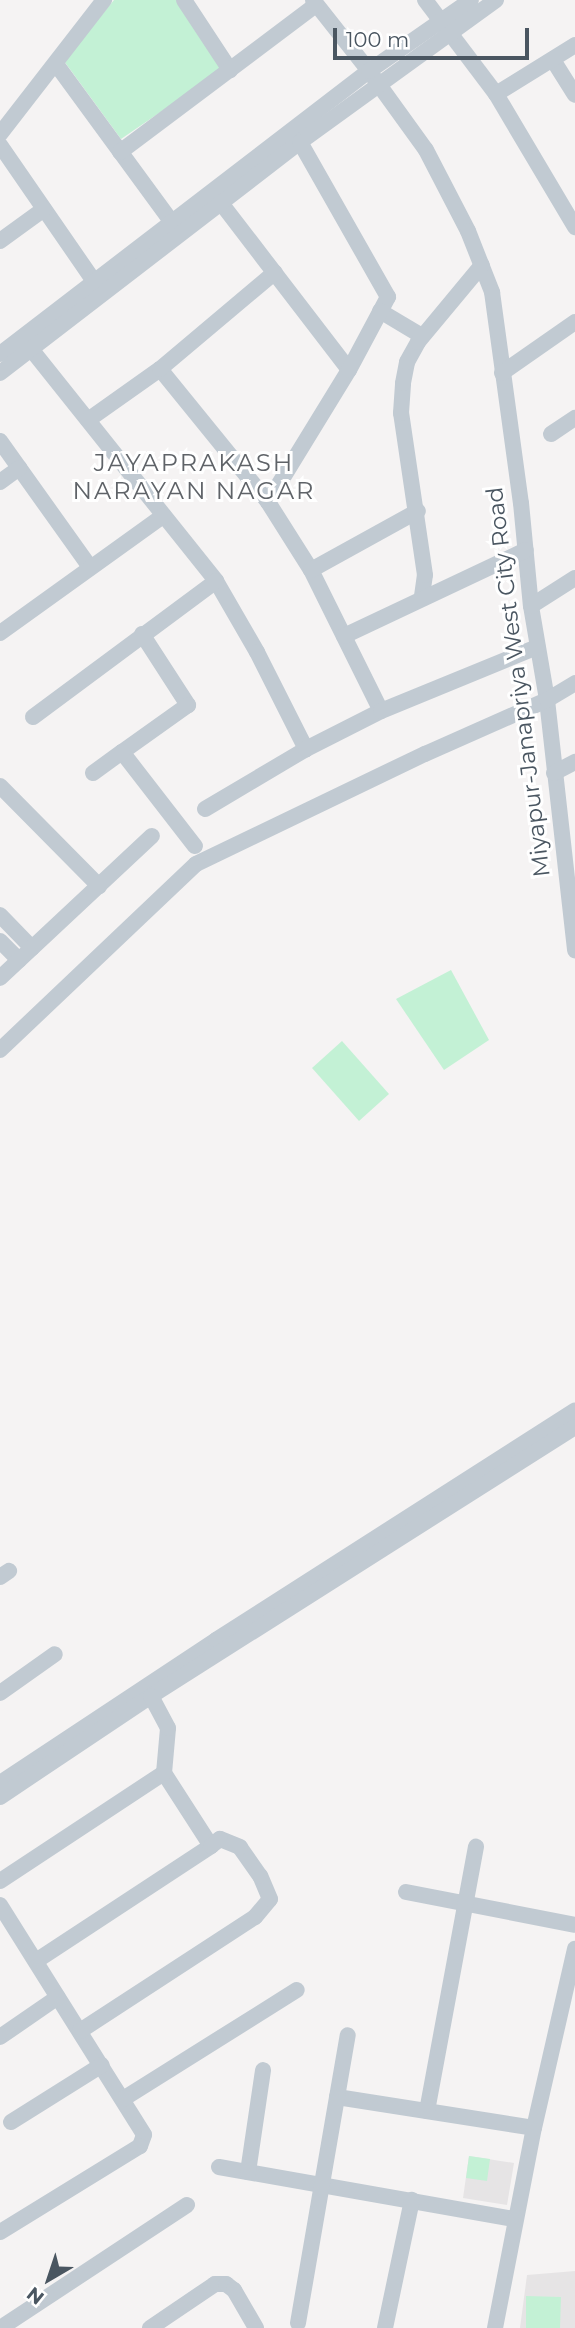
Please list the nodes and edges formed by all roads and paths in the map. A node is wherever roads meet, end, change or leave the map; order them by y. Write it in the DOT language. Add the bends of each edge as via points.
graph roads {
  1 [pos="104,0"];
  2 [pos="184,0"];
  3 [pos="425,0"];
  4 [pos="471,0"];
  5 [pos="496,0"];
  6 [pos="315,3"];
  7 [pos="445,27"];
  8 [pos="575,44"];
  9 [pos="553,60"];
  10 [pos="56,64"];
  11 [pos="230,69"];
  12 [pos="374,77"];
  13 [pos="496,94"];
  14 [pos="575,94"];
  15 [pos="0,134"];
  16 [pos="300,142"];
  17 [pos="0,145"];
  18 [pos="120,152"];
  19 [pos="221,203"];
  20 [pos="44,209"];
  21 [pos="176,228"];
  22 [pos="575,228"];
  23 [pos="0,242"];
  24 [pos="482,265"];
  25 [pos="275,272"];
  26 [pos="99,287"];
  27 [pos="380,311"];
  28 [pos="575,322"];
  29 [pos="422,336"];
  30 [pos="31,349"];
  31 [pos="0,354"];
  32 [pos="160,369"];
  33 [pos="349,370"];
  34 [pos="0,373"];
  35 [pos="502,373"];
  36 [pos="575,418"];
  37 [pos="88,420"];
  38 [pos="551,434"];
  39 [pos="0,441"];
  40 [pos="19,468"];
  41 [pos="0,482"];
  42 [pos="268,502"];
  43 [pos="418,511"];
  44 [pos="163,516"];
  45 [pos="526,550"];
  46 [pos="90,567"];
  47 [pos="311,570"];
  48 [pos="575,578"];
  49 [pos="216,581"];
  50 [pos="422,596"];
  51 [pos="531,606"];
  52 [pos="0,633"];
  53 [pos="142,634"];
  54 [pos="344,636"];
  55 [pos="537,647"];
  56 [pos="575,683"];
  57 [pos="547,700"];
  58 [pos="381,711"];
  59 [pos="33,717"];
  60 [pos="306,749"];
  61 [pos="122,752"];
  62 [pos="575,762"];
  63 [pos="93,773"];
  64 [pos="554,773"];
  65 [pos="0,786"];
  66 [pos="205,809"];
  67 [pos="152,836"];
  68 [pos="195,846"];
  69 [pos="570,875"];
  70 [pos="99,886"];
  71 [pos="0,915"];
  72 [pos="0,941"];
  73 [pos="32,948"];
  74 [pos="575,950"];
  75 [pos="19,960"];
  76 [pos="0,978"];
  77 [pos="0,1049"];
  78 [pos="575,1410"];
  79 [pos="575,1427"];
  80 [pos="55,1654"];
  81 [pos="0,1693"];
  82 [pos="151,1696"];
  83 [pos="164,1773"];
  84 [pos="0,1783"];
  85 [pos="0,1797"];
  86 [pos="211,1846"];
  87 [pos="475,1847"];
  88 [pos="0,1881"];
  89 [pos="406,1892"];
  90 [pos="465,1903"];
  91 [pos="0,1905"];
  92 [pos="575,1924"];
  93 [pos="575,1949"];
  94 [pos="36,1961"];
  95 [pos="297,1990"];
  96 [pos="58,1997"];
  97 [pos="80,2031"];
  98 [pos="348,2035"];
  99 [pos="0,2037"];
  100 [pos="102,2065"];
  101 [pos="263,2070"];
  102 [pos="337,2097"];
  103 [pos="123,2099"];
  104 [pos="427,2111"];
  105 [pos="11,2122"];
  106 [pos="534,2128"];
  107 [pos="219,2167"];
  108 [pos="247,2172"];
  109 [pos="322,2185"];
  110 [pos="412,2200"];
  111 [pos="187,2205"];
  112 [pos="515,2219"];
  113 [pos="0,2232"];
  114 [pos="4,2323"];
  115 [pos="298,2323"];
  116 [pos="151,2328"];
  117 [pos="256,2328"];
  118 [pos="385,2328"];
  119 [pos="495,2328"];
  1 -- 10 [label="street"];
  2 -- 11 [label="street"];
  3 -- 7 [label="street"];
  4 -- 7 [label="street"];
  5 -- 7 [label="street"];
  6 -- 11 [label="street"];
  6 -- 12 [label="street, Miyapur-Janapriya West City Road"];
  7 -- 12 [label="street"];
  7 -- 13 [label="street"];
  8 -- 9 [label="street"];
  9 -- 13 [label="street"];
  9 -- 14 [label="street"];
  10 -- 15 [label="street"];
  10 -- 18 [label="street"];
  11 -- 18 [label="street"];
  12 -- 16 [label="street"];
  12 -- 21 [label="street"];
  12 -- 24 [label="street, Miyapur-Janapriya West City Road" via="426,150"];
  13 -- 22 [label="street"];
  16 -- 19 [label="street"];
  16 -- 27 [label="street" via="387,291 387,302"];
  17 -- 20 [label="street"];
  18 -- 21 [label="street"];
  19 -- 21 [label="street"];
  19 -- 25 [label="street"];
  20 -- 23 [label="street"];
  20 -- 26 [label="street"];
  21 -- 26 [label="street"];
  24 -- 29 [label="street"];
  24 -- 35 [label="street, Miyapur-Janapriya West City Road" via="492,292"];
  25 -- 32 [label="street"];
  25 -- 33 [label="street"];
  26 -- 30 [label="street"];
  26 -- 31 [label="street"];
  27 -- 29 [label="street"];
  27 -- 33 [label="street"];
  28 -- 35 [label="street"];
  29 -- 43 [label="street" via="407,362 401,413"];
  30 -- 34 [label="street"];
  30 -- 37 [label="street"];
  32 -- 37 [label="street"];
  32 -- 42 [label="street"];
  33 -- 42 [label="street"];
  35 -- 45 [label="street, Miyapur-Janapriya West City Road"];
  36 -- 38 [label="street"];
  37 -- 44 [label="street"];
  39 -- 40 [label="street"];
  40 -- 41 [label="street"];
  40 -- 46 [label="street"];
  42 -- 47 [label="street"];
  43 -- 47 [label="street"];
  43 -- 50 [label="street" via="425,575"];
  44 -- 46 [label="street"];
  44 -- 49 [label="street"];
  45 -- 50 [label="street"];
  45 -- 51 [label="street, Miyapur-Janapriya West City Road"];
  46 -- 52 [label="street"];
  47 -- 54 [label="street"];
  48 -- 51 [label="street"];
  49 -- 53 [label="street"];
  49 -- 60 [label="street"];
  50 -- 54 [label="street"];
  51 -- 55 [label="street, Miyapur-Janapriya West City Road"];
  53 -- 59 [label="street"];
  53 -- 61 [label="street" via="188,705"];
  54 -- 58 [label="street"];
  55 -- 57 [label="street, Miyapur-Janapriya West City Road"];
  55 -- 58 [label="street"];
  56 -- 57 [label="street"];
  57 -- 64 [label="street, Miyapur-Janapriya West City Road"];
  57 -- 77 [label="street" via="195,864"];
  58 -- 60 [label="street"];
  60 -- 66 [label="street"];
  61 -- 63 [label="street"];
  61 -- 68 [label="street"];
  62 -- 64 [label="street"];
  64 -- 69 [label="street, Miyapur-Janapriya West City Road"];
  65 -- 70 [label="street"];
  67 -- 70 [label="street"];
  69 -- 74 [label="street, Miyapur-Janapriya West City Road"];
  70 -- 73 [label="street"];
  71 -- 73 [label="street"];
  72 -- 75 [label="street"];
  73 -- 75 [label="street"];
  75 -- 76 [label="street"];
  78 -- 84 [label="street"];
  79 -- 82 [label="street"];
  80 -- 81 [label="street"];
  82 -- 83 [label="street" via="168,1728"];
  82 -- 85 [label="street"];
  83 -- 86 [label="street"];
  83 -- 88 [label="street"];
  86 -- 94 [label="street"];
  86 -- 97 [label="street" via="220,1839 240,1847 271,1899 255,1917"];
  87 -- 90 [label="street"];
  89 -- 90 [label="street"];
  90 -- 92 [label="street"];
  90 -- 104 [label="street"];
  91 -- 94 [label="street"];
  93 -- 106 [label="street"];
  94 -- 96 [label="street"];
  95 -- 103 [label="street"];
  96 -- 97 [label="street"];
  96 -- 99 [label="street"];
  97 -- 100 [label="street"];
  98 -- 102 [label="street"];
  100 -- 103 [label="street"];
  100 -- 105 [label="street"];
  101 -- 108 [label="street"];
  102 -- 104 [label="street"];
  102 -- 109 [label="street"];
  103 -- 113 [label="street" via="142,2128 140,2146"];
  104 -- 106 [label="street"];
  106 -- 112 [label="street"];
  107 -- 108 [label="street"];
  108 -- 109 [label="street"];
  109 -- 110 [label="street"];
  109 -- 115 [label="street"];
  110 -- 112 [label="street"];
  110 -- 118 [label="street"];
  111 -- 114 [label="street"];
  112 -- 119 [label="street"];
  116 -- 117 [label="street" via="215,2284 226,2284"];
}
